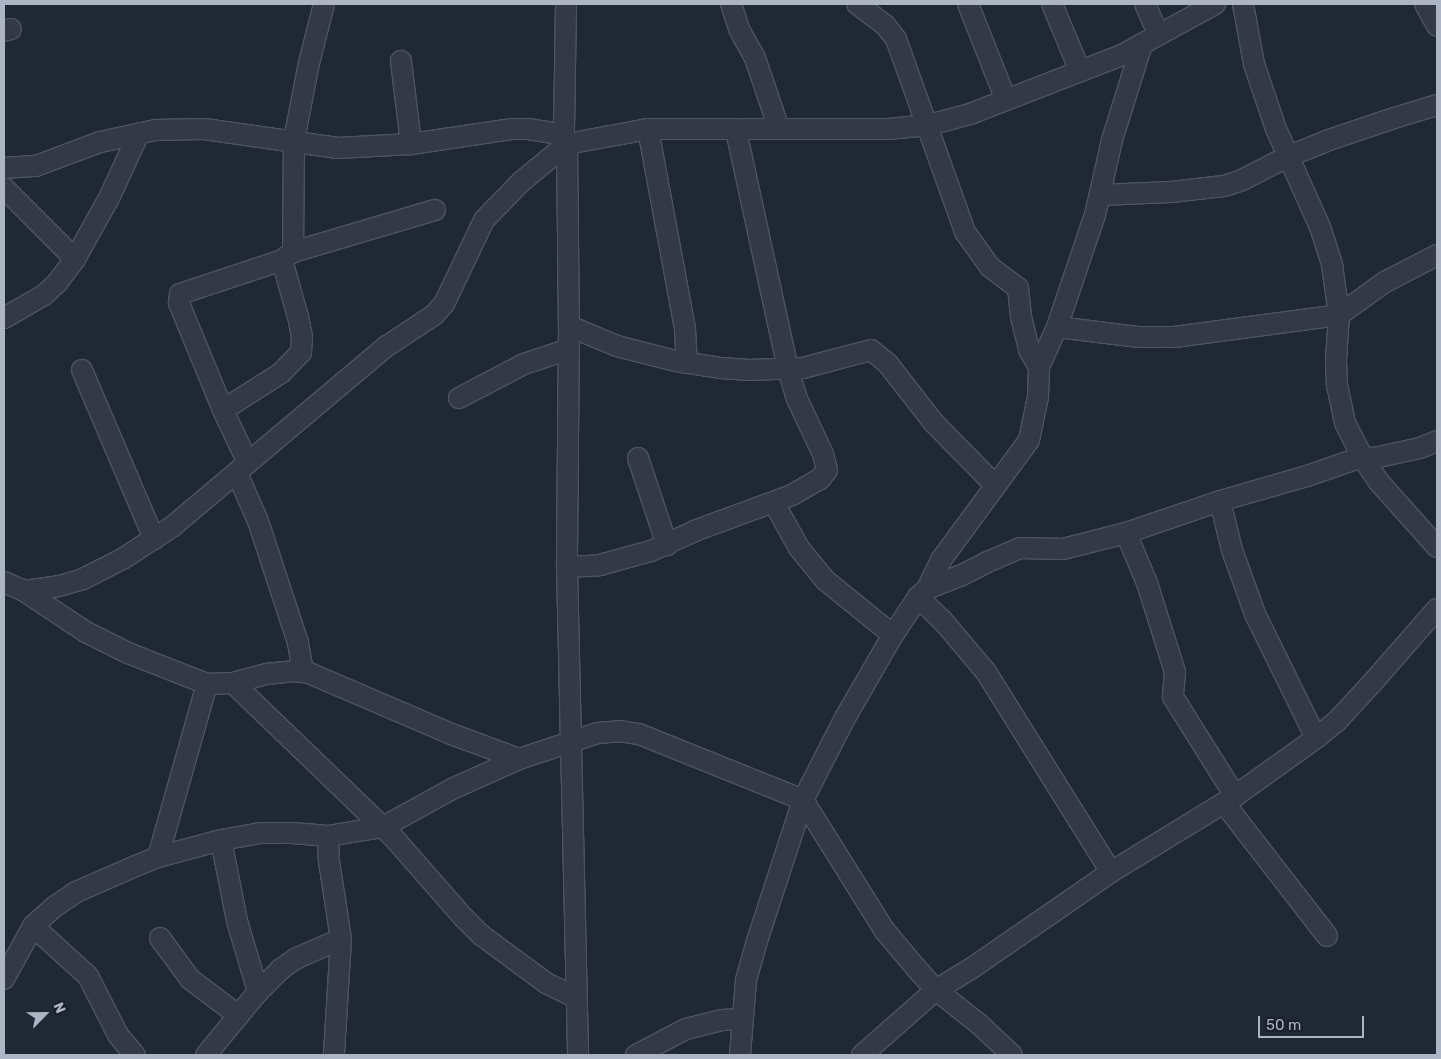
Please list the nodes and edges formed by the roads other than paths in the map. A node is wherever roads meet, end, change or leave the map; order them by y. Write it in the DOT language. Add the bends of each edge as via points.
graph roads {
  1 [pos="324,4"];
  2 [pos="566,4"];
  3 [pos="731,4"];
  4 [pos="857,4"];
  5 [pos="968,4"];
  6 [pos="1052,4"];
  7 [pos="1144,4"];
  8 [pos="1215,4"];
  9 [pos="1243,4"];
  10 [pos="1425,4"];
  11 [pos="1437,26"];
  12 [pos="1151,40"];
  13 [pos="401,61"];
  14 [pos="1080,71"];
  15 [pos="1006,100"];
  16 [pos="1437,105"];
  17 [pos="929,125"];
  18 [pos="779,128"];
  19 [pos="648,129"];
  20 [pos="736,130"];
  21 [pos="139,133"];
  22 [pos="294,140"];
  23 [pos="566,140"];
  24 [pos="411,144"];
  25 [pos="1287,157"];
  26 [pos="4,168"];
  27 [pos="4,188"];
  28 [pos="1101,195"];
  29 [pos="435,210"];
  30 [pos="1437,255"];
  31 [pos="287,256"];
  32 [pos="75,259"];
  33 [pos="1338,315"];
  34 [pos="4,318"];
  35 [pos="569,326"];
  36 [pos="1057,327"];
  37 [pos="569,350"];
  38 [pos="687,363"];
  39 [pos="1040,367"];
  40 [pos="788,369"];
  41 [pos="82,370"];
  42 [pos="459,398"];
  43 [pos="223,410"];
  44 [pos="1437,441"];
  45 [pos="638,458"];
  46 [pos="1362,458"];
  47 [pos="243,468"];
  48 [pos="996,486"];
  49 [pos="1220,501"];
  50 [pos="774,503"];
  51 [pos="1126,534"];
  52 [pos="154,539"];
  53 [pos="667,545"];
  54 [pos="1437,547"];
  55 [pos="568,567"];
  56 [pos="11,588"];
  57 [pos="922,593"];
  58 [pos="1437,609"];
  59 [pos="893,635"];
  60 [pos="303,672"];
  61 [pos="233,683"];
  62 [pos="207,684"];
  63 [pos="1316,738"];
  64 [pos="572,740"];
  65 [pos="519,759"];
  66 [pos="1230,799"];
  67 [pos="804,800"];
  68 [pos="383,827"];
  69 [pos="328,836"];
  70 [pos="220,840"];
  71 [pos="158,857"];
  72 [pos="1111,872"];
  73 [pos="33,926"];
  74 [pos="1327,936"];
  75 [pos="160,938"];
  76 [pos="341,939"];
  77 [pos="4,979"];
  78 [pos="936,990"];
  79 [pos="258,992"];
  80 [pos="575,997"];
  81 [pos="239,1016"];
  82 [pos="741,1019"];
  83 [pos="135,1055"];
  84 [pos="206,1055"];
  85 [pos="334,1055"];
  86 [pos="578,1055"];
  87 [pos="636,1055"];
  88 [pos="740,1055"];
  89 [pos="862,1055"];
  90 [pos="1012,1055"];
  1 -- 22 [label="street"];
  2 -- 23 [label="street"];
  3 -- 18 [label="street"];
  4 -- 17 [label="street" via="886,24 896,39"];
  5 -- 15 [label="street"];
  6 -- 14 [label="street"];
  7 -- 12 [label="street"];
  8 -- 12 [label="street"];
  9 -- 25 [label="street" via="1254,64"];
  10 -- 11 [label="street"];
  12 -- 14 [label="street"];
  12 -- 28 [label="street" via="1112,140"];
  13 -- 24 [label="street"];
  14 -- 15 [label="street"];
  15 -- 17 [label="street"];
  16 -- 25 [label="street" via="1391,118"];
  17 -- 18 [label="street" via="888,129"];
  17 -- 39 [label="street" via="965,232 990,268 1018,288 1029,350"];
  18 -- 20 [label="street"];
  19 -- 20 [label="street"];
  19 -- 23 [label="street"];
  19 -- 38 [label="street" via="685,328"];
  20 -- 40 [label="street"];
  21 -- 22 [label="street" via="204,129"];
  21 -- 26 [label="street" via="100,142 36,166"];
  21 -- 32 [label="street" via="110,196"];
  22 -- 24 [label="street" via="338,148"];
  22 -- 31 [label="street"];
  23 -- 24 [label="street" via="528,129 511,128"];
  23 -- 35 [label="street"];
  23 -- 47 [label="street" via="484,220 444,304 434,315 387,346"];
  25 -- 28 [label="street" via="1224,186 1180,192"];
  25 -- 33 [label="street" via="1320,227 1332,265"];
  27 -- 32 [label="street"];
  28 -- 36 [label="street"];
  29 -- 31 [label="street"];
  30 -- 33 [label="street" via="1385,282"];
  31 -- 43 [label="street" via="302,337 300,352 281,373"];
  31 -- 43 [label="street" via="183,292 179,297"];
  32 -- 34 [label="street" via="44,294"];
  33 -- 36 [label="street" via="1174,337 1130,336"];
  33 -- 46 [label="street" via="1336,360 1340,408"];
  35 -- 37 [label="street"];
  35 -- 38 [label="street" via="618,346"];
  36 -- 39 [label="street"];
  37 -- 42 [label="street" via="524,364"];
  37 -- 55 [label="street"];
  38 -- 40 [label="street" via="750,370"];
  39 -- 48 [label="street" via="1029,440"];
  40 -- 48 [label="street" via="817,366 862,351 871,350 879,354 934,422"];
  40 -- 50 [label="street" via="827,470 811,485"];
  41 -- 52 [label="street"];
  43 -- 47 [label="street"];
  44 -- 46 [label="street" via="1420,448"];
  45 -- 53 [label="street"];
  46 -- 49 [label="street"];
  46 -- 54 [label="street" via="1378,482"];
  47 -- 52 [label="street"];
  47 -- 60 [label="street" via="298,643"];
  48 -- 57 [label="street" via="941,560"];
  49 -- 51 [label="street"];
  49 -- 63 [label="street" via="1232,550 1255,614"];
  50 -- 53 [label="street" via="697,530"];
  50 -- 59 [label="street" via="799,548 825,580"];
  51 -- 57 [label="street" via="1063,549 1020,548"];
  51 -- 66 [label="street" via="1149,591 1175,672 1173,697"];
  52 -- 56 [label="street" via="82,578 59,586"];
  53 -- 55 [label="street" via="625,560"];
  55 -- 64 [label="street"];
  56 -- 62 [label="street" via="120,649"];
  57 -- 59 [label="street"];
  57 -- 72 [label="street" via="986,672"];
  58 -- 63 [label="street" via="1338,720"];
  59 -- 67 [label="street"];
  60 -- 61 [label="street" via="266,674"];
  60 -- 65 [label="street" via="454,736"];
  61 -- 62 [label="street"];
  61 -- 68 [label="street"];
  62 -- 71 [label="street"];
  63 -- 66 [label="street"];
  64 -- 65 [label="street"];
  64 -- 67 [label="street" via="620,732 639,734"];
  64 -- 80 [label="street"];
  65 -- 68 [label="street" via="454,788"];
  66 -- 72 [label="street"];
  66 -- 74 [label="street"];
  67 -- 78 [label="street" via="886,930"];
  67 -- 82 [label="street" via="757,941 746,980"];
  68 -- 69 [label="street"];
  68 -- 80 [label="street" via="481,935 546,983"];
  69 -- 70 [label="street" via="259,833"];
  69 -- 76 [label="street"];
  70 -- 71 [label="street"];
  70 -- 79 [label="street" via="237,921"];
  71 -- 73 [label="street" via="76,892"];
  72 -- 78 [label="street"];
  73 -- 77 [label="street"];
  73 -- 83 [label="street" via="88,976 118,1035"];
  75 -- 81 [label="street" via="190,979"];
  76 -- 79 [label="street" via="297,958"];
  76 -- 85 [label="street"];
  78 -- 89 [label="street"];
  78 -- 90 [label="street"];
  79 -- 81 [label="street"];
  80 -- 86 [label="street"];
  81 -- 84 [label="street"];
  82 -- 87 [label="street" via="686,1028"];
  82 -- 88 [label="street"];
}
